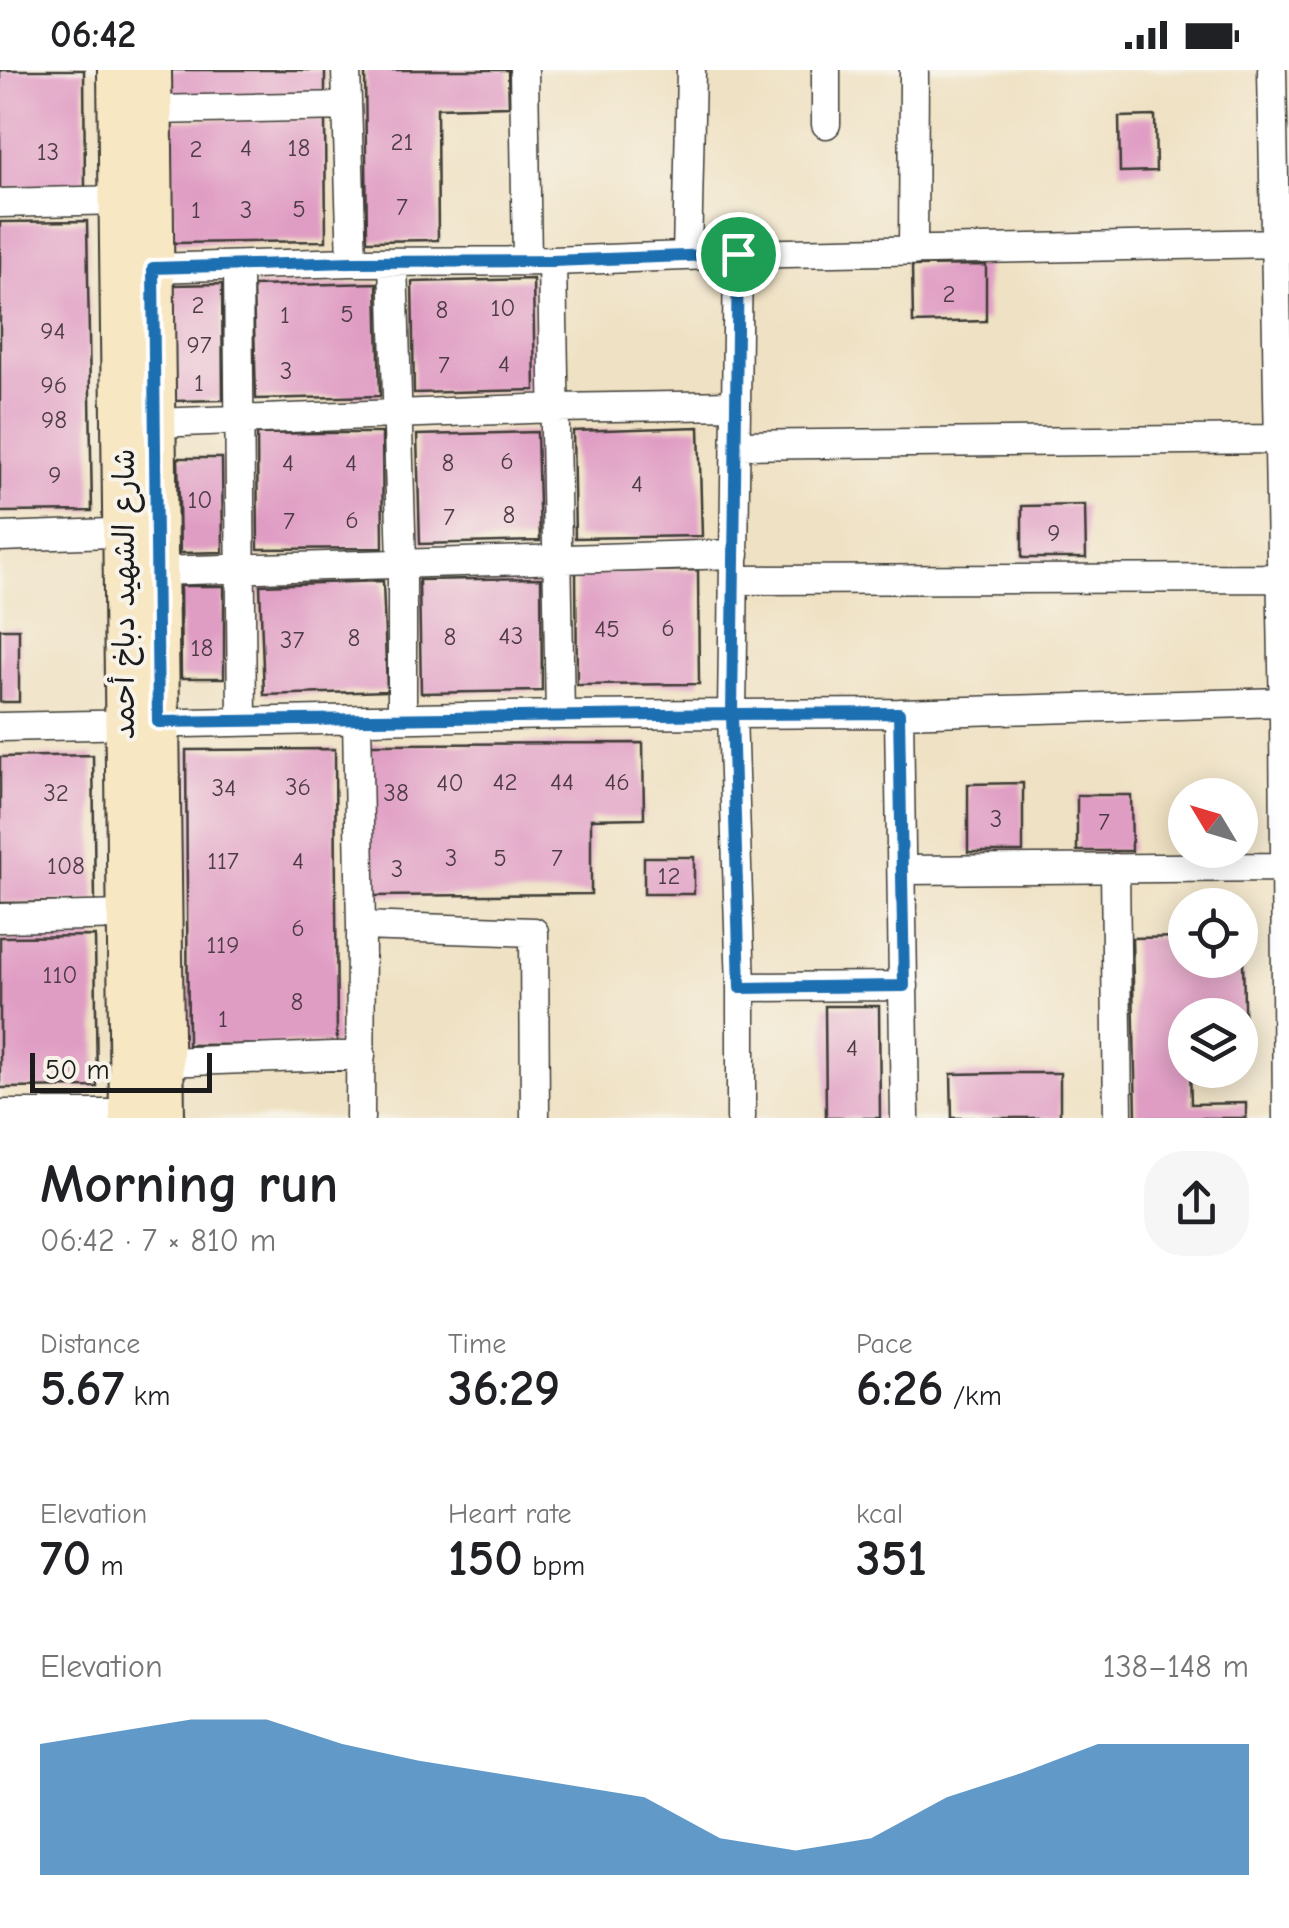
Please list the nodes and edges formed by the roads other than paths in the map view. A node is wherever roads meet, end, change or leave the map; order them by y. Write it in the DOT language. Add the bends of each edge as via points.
graph roads {
  1 [pos="118,70"];
  2 [pos="150,70"];
  3 [pos="346,70"];
  4 [pos="524,70"];
  5 [pos="691,70"];
  6 [pos="826,70"];
  7 [pos="914,70"];
  8 [pos="1272,70"];
  9 [pos="346,106"];
  10 [pos="151,110"];
  11 [pos="826,124"];
  12 [pos="121,200"];
  13 [pos="0,203"];
  14 [pos="1276,243"];
  15 [pos="913,251"];
  16 [pos="738,254"];
  17 [pos="688,256"];
  18 [pos="539,261"];
  19 [pos="352,262"];
  20 [pos="393,262"];
  21 [pos="238,266"];
  22 [pos="153,268"];
  23 [pos="1284,387"];
  24 [pos="735,405"];
  25 [pos="554,408"];
  26 [pos="398,412"];
  27 [pos="238,419"];
  28 [pos="155,422"];
  29 [pos="1277,439"];
  30 [pos="736,445"];
  31 [pos="141,532"];
  32 [pos="0,536"];
  33 [pos="556,559"];
  34 [pos="402,563"];
  35 [pos="735,567"];
  36 [pos="242,568"];
  37 [pos="158,571"];
  38 [pos="1280,578"];
  39 [pos="1285,712"];
  40 [pos="899,713"];
  41 [pos="732,714"];
  42 [pos="560,715"];
  43 [pos="402,718"];
  44 [pos="357,720"];
  45 [pos="242,721"];
  46 [pos="142,724"];
  47 [pos="0,727"];
  48 [pos="1115,868"];
  49 [pos="902,870"];
  50 [pos="1286,881"];
  51 [pos="129,915"];
  52 [pos="0,918"];
  53 [pos="361,926"];
  54 [pos="904,986"];
  55 [pos="740,988"];
  56 [pos="1288,1048"];
  57 [pos="361,1055"];
  58 [pos="164,1062"];
  59 [pos="0,1114"];
  60 [pos="141,1117"];
  61 [pos="360,1118"];
  62 [pos="534,1118"];
  63 [pos="742,1118"];
  64 [pos="905,1118"];
  65 [pos="1118,1118"];
  66 [pos="1287,1118"];
  1 -- 12 [label="street, شارع الشهيد دباخ أحمد"];
  2 -- 10 [label="street, شارع الشهيد دباخ أحمد"];
  3 -- 9 [label="street"];
  4 -- 18 [label="street"];
  5 -- 17 [label="street"];
  6 -- 11 [label="street"];
  7 -- 15 [label="street"];
  8 -- 14 [label="street"];
  9 -- 10 [label="street"];
  9 -- 19 [label="street"];
  10 -- 22 [label="street, شارع الشهيد دباخ أحمد"];
  12 -- 13 [label="street"];
  12 -- 31 [label="street, شارع الشهيد دباخ أحمد"];
  14 -- 15 [label="street"];
  14 -- 23 [label="street"];
  15 -- 16 [label="street"];
  16 -- 17 [label="street"];
  16 -- 24 [label="street"];
  17 -- 18 [label="street"];
  18 -- 20 [label="street"];
  18 -- 25 [label="street"];
  19 -- 20 [label="street"];
  19 -- 21 [label="street"];
  20 -- 26 [label="street"];
  21 -- 22 [label="street"];
  21 -- 27 [label="street"];
  22 -- 28 [label="street, شارع الشهيد دباخ أحمد"];
  23 -- 29 [label="street"];
  24 -- 25 [label="street"];
  24 -- 30 [label="street"];
  25 -- 26 [label="street"];
  25 -- 33 [label="street"];
  26 -- 27 [label="street"];
  26 -- 34 [label="street"];
  27 -- 28 [label="street"];
  27 -- 36 [label="street"];
  28 -- 31 [label="street, شارع الشهيد دباخ أحمد"];
  29 -- 30 [label="street"];
  29 -- 38 [label="street"];
  30 -- 35 [label="street"];
  31 -- 32 [label="street"];
  31 -- 37 [label="street, شارع الشهيد دباخ أحمد"];
  31 -- 46 [label="street, شارع الشهيد دباخ أحمد"];
  33 -- 34 [label="street"];
  33 -- 35 [label="street"];
  33 -- 42 [label="street"];
  34 -- 36 [label="street"];
  34 -- 43 [label="street"];
  35 -- 38 [label="street"];
  35 -- 41 [label="street"];
  36 -- 37 [label="street"];
  36 -- 45 [label="street"];
  37 -- 46 [label="street, شارع الشهيد دباخ أحمد"];
  38 -- 39 [label="street"];
  39 -- 40 [label="street"];
  39 -- 50 [label="street"];
  40 -- 41 [label="street"];
  40 -- 49 [label="street"];
  41 -- 42 [label="street"];
  41 -- 55 [label="street"];
  42 -- 43 [label="street"];
  43 -- 44 [label="street"];
  44 -- 45 [label="street"];
  44 -- 53 [label="street"];
  45 -- 46 [label="street"];
  46 -- 47 [label="street"];
  46 -- 51 [label="street, شارع الشهيد دباخ أحمد"];
  46 -- 58 [label="street, شارع الشهيد دباخ أحمد"];
  48 -- 49 [label="street"];
  48 -- 50 [label="street"];
  48 -- 65 [label="street"];
  49 -- 54 [label="street"];
  50 -- 56 [label="street"];
  51 -- 52 [label="street"];
  51 -- 60 [label="street, شارع الشهيد دباخ أحمد"];
  53 -- 57 [label="street"];
  53 -- 62 [label="street" via="534,932"];
  54 -- 55 [label="street"];
  54 -- 64 [label="street"];
  55 -- 63 [label="street"];
  56 -- 66 [label="street"];
  57 -- 58 [label="street"];
  57 -- 61 [label="street"];
  58 -- 60 [label="street, شارع الشهيد دباخ أحمد"];
  59 -- 60 [label="street"];
}
